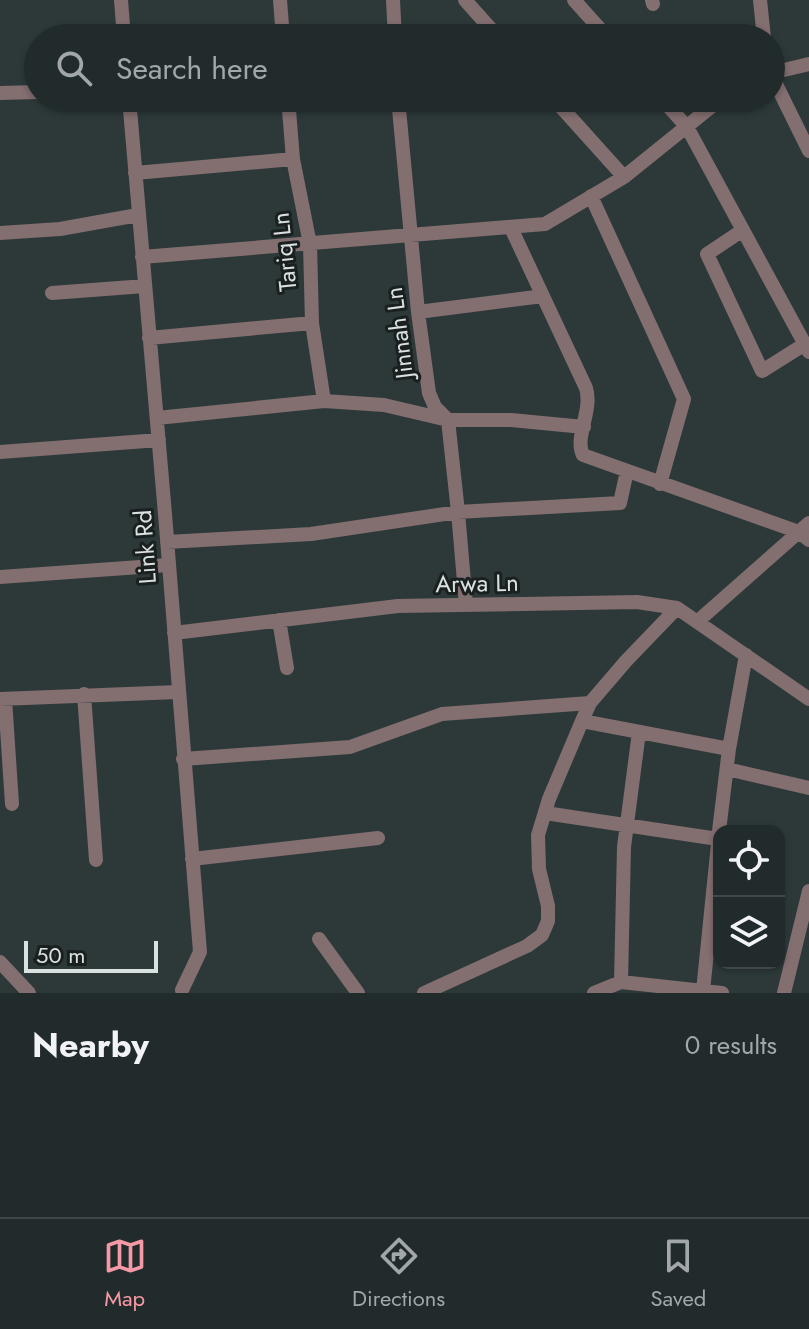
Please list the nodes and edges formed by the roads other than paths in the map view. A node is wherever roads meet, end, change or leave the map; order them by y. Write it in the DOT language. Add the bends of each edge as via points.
graph roads {
  1 [pos="121,0"];
  2 [pos="280,0"];
  3 [pos="393,0"];
  4 [pos="465,0"];
  5 [pos="574,0"];
  6 [pos="760,0"];
  7 [pos="123,24"];
  8 [pos="282,24"];
  9 [pos="394,24"];
  10 [pos="486,24"];
  11 [pos="595,24"];
  12 [pos="763,24"];
  13 [pos="809,64"];
  14 [pos="785,70"];
  15 [pos="24,92"];
  16 [pos="0,93"];
  17 [pos="785,102"];
  18 [pos="130,112"];
  19 [pos="289,112"];
  20 [pos="399,112"];
  21 [pos="566,112"];
  22 [pos="674,112"];
  23 [pos="705,112"];
  24 [pos="687,127"];
  25 [pos="809,151"];
  26 [pos="293,159"];
  27 [pos="135,173"];
  28 [pos="624,177"];
  29 [pos="591,196"];
  30 [pos="138,215"];
  31 [pos="511,228"];
  32 [pos="743,230"];
  33 [pos="0,233"];
  34 [pos="411,236"];
  35 [pos="310,244"];
  36 [pos="142,257"];
  37 [pos="145,286"];
  38 [pos="52,293"];
  39 [pos="543,296"];
  40 [pos="418,312"];
  41 [pos="312,323"];
  42 [pos="149,338"];
  43 [pos="807,348"];
  44 [pos="324,401"];
  45 [pos="157,418"];
  46 [pos="448,420"];
  47 [pos="584,427"];
  48 [pos="159,440"];
  49 [pos="0,452"];
  50 [pos="627,471"];
  51 [pos="660,484"];
  52 [pos="458,512"];
  53 [pos="806,532"];
  54 [pos="167,542"];
  55 [pos="168,565"];
  56 [pos="0,577"];
  57 [pos="466,605"];
  58 [pos="677,608"];
  59 [pos="279,620"];
  60 [pos="698,621"];
  61 [pos="174,633"];
  62 [pos="746,655"];
  63 [pos="287,668"];
  64 [pos="178,692"];
  65 [pos="84,694"];
  66 [pos="2,699"];
  67 [pos="809,699"];
  68 [pos="590,703"];
  69 [pos="582,721"];
  70 [pos="639,732"];
  71 [pos="729,749"];
  72 [pos="183,759"];
  73 [pos="727,769"];
  74 [pos="809,788"];
  75 [pos="12,804"];
  76 [pos="545,813"];
  77 [pos="720,825"];
  78 [pos="626,826"];
  79 [pos="713,834"];
  80 [pos="378,838"];
  81 [pos="192,859"];
  82 [pos="96,860"];
  83 [pos="809,891"];
  84 [pos="713,894"];
  85 [pos="319,939"];
  86 [pos="0,962"];
  87 [pos="459,977"];
  88 [pos="13,978"];
  89 [pos="621,982"];
  90 [pos="671,990"];
  91 [pos="703,991"];
  92 [pos="179,992"];
  93 [pos="8,993"];
  94 [pos="29,993"];
  95 [pos="358,993"];
  96 [pos="424,993"];
  97 [pos="467,993"];
  98 [pos="594,993"];
  99 [pos="722,993"];
  100 [pos="784,993"];
  1 -- 7 [label="street"];
  2 -- 8 [label="street"];
  3 -- 9 [label="street"];
  4 -- 10 [label="street"];
  5 -- 11 [label="street"];
  6 -- 12 [label="street"];
  13 -- 14 [label="street"];
  15 -- 16 [label="street"];
  17 -- 25 [label="street"];
  18 -- 27 [label="street, Link Rd"];
  19 -- 26 [label="street, Tariq Ln"];
  20 -- 34 [label="street, Jinnah Ln"];
  21 -- 28 [label="street"];
  22 -- 24 [label="street"];
  23 -- 24 [label="street"];
  24 -- 28 [label="street"];
  24 -- 32 [label="street"];
  26 -- 27 [label="street"];
  26 -- 35 [label="street, Tariq Ln"];
  27 -- 30 [label="street, Link Rd"];
  28 -- 29 [label="street"];
  29 -- 31 [label="street" via="545,224"];
  29 -- 51 [label="street" via="684,399"];
  30 -- 33 [label="street"];
  30 -- 36 [label="street, Link Rd"];
  31 -- 34 [label="street"];
  31 -- 39 [label="street"];
  32 -- 43 [label="street"];
  32 -- 43 [label="street" via="707,254 762,371"];
  34 -- 35 [label="street"];
  34 -- 40 [label="street, Jinnah Ln"];
  35 -- 36 [label="street"];
  35 -- 41 [label="street, Tariq Ln"];
  36 -- 37 [label="street, Link Rd"];
  37 -- 38 [label="street"];
  37 -- 42 [label="street, Link Rd"];
  39 -- 40 [label="street"];
  39 -- 47 [label="street" via="586,388"];
  40 -- 46 [label="street, Jinnah Ln" via="429,393"];
  41 -- 42 [label="street"];
  41 -- 44 [label="street, Tariq Ln"];
  42 -- 45 [label="street, Link Rd"];
  44 -- 45 [label="street"];
  44 -- 46 [label="street" via="384,405"];
  45 -- 48 [label="street, Link Rd"];
  46 -- 47 [label="street"];
  46 -- 52 [label="street, Jinnah Ln"];
  47 -- 50 [label="street" via="583,455"];
  48 -- 49 [label="street"];
  48 -- 54 [label="street, Link Rd"];
  50 -- 51 [label="street"];
  50 -- 52 [label="street" via="620,503"];
  51 -- 53 [label="street"];
  52 -- 54 [label="street" via="311,534"];
  52 -- 57 [label="street, Jinnah Ln"];
  53 -- 60 [label="street"];
  54 -- 55 [label="street, Link Rd"];
  55 -- 56 [label="street"];
  55 -- 61 [label="street, Link Rd"];
  57 -- 58 [label="street, Arwa Ln" via="637,602"];
  57 -- 59 [label="street, Arwa Ln" via="398,606"];
  58 -- 60 [label="street"];
  58 -- 68 [label="street"];
  59 -- 61 [label="street, Arwa Ln"];
  59 -- 63 [label="street"];
  60 -- 62 [label="street"];
  61 -- 64 [label="street, Link Rd"];
  62 -- 67 [label="street"];
  62 -- 71 [label="street"];
  64 -- 65 [label="street"];
  64 -- 72 [label="street, Link Rd"];
  65 -- 66 [label="street"];
  65 -- 82 [label="street"];
  66 -- 75 [label="street"];
  68 -- 69 [label="street"];
  68 -- 72 [label="street" via="442,714 350,747"];
  69 -- 70 [label="street"];
  69 -- 76 [label="street"];
  70 -- 71 [label="street"];
  70 -- 78 [label="street"];
  71 -- 73 [label="street"];
  72 -- 81 [label="street, Link Rd"];
  73 -- 74 [label="street"];
  73 -- 77 [label="street"];
  76 -- 78 [label="street"];
  76 -- 87 [label="street" via="538,835 548,906 542,935"];
  78 -- 79 [label="street"];
  78 -- 89 [label="street"];
  80 -- 81 [label="street"];
  81 -- 92 [label="street, Link Rd" via="200,952"];
  83 -- 100 [label="street"];
  84 -- 91 [label="street"];
  85 -- 95 [label="street"];
  86 -- 88 [label="street"];
  87 -- 96 [label="street"];
  87 -- 97 [label="street"];
  88 -- 93 [label="street"];
  88 -- 94 [label="street"];
  89 -- 90 [label="street"];
  89 -- 98 [label="street"];
  90 -- 91 [label="street"];
  91 -- 99 [label="street"];
}
